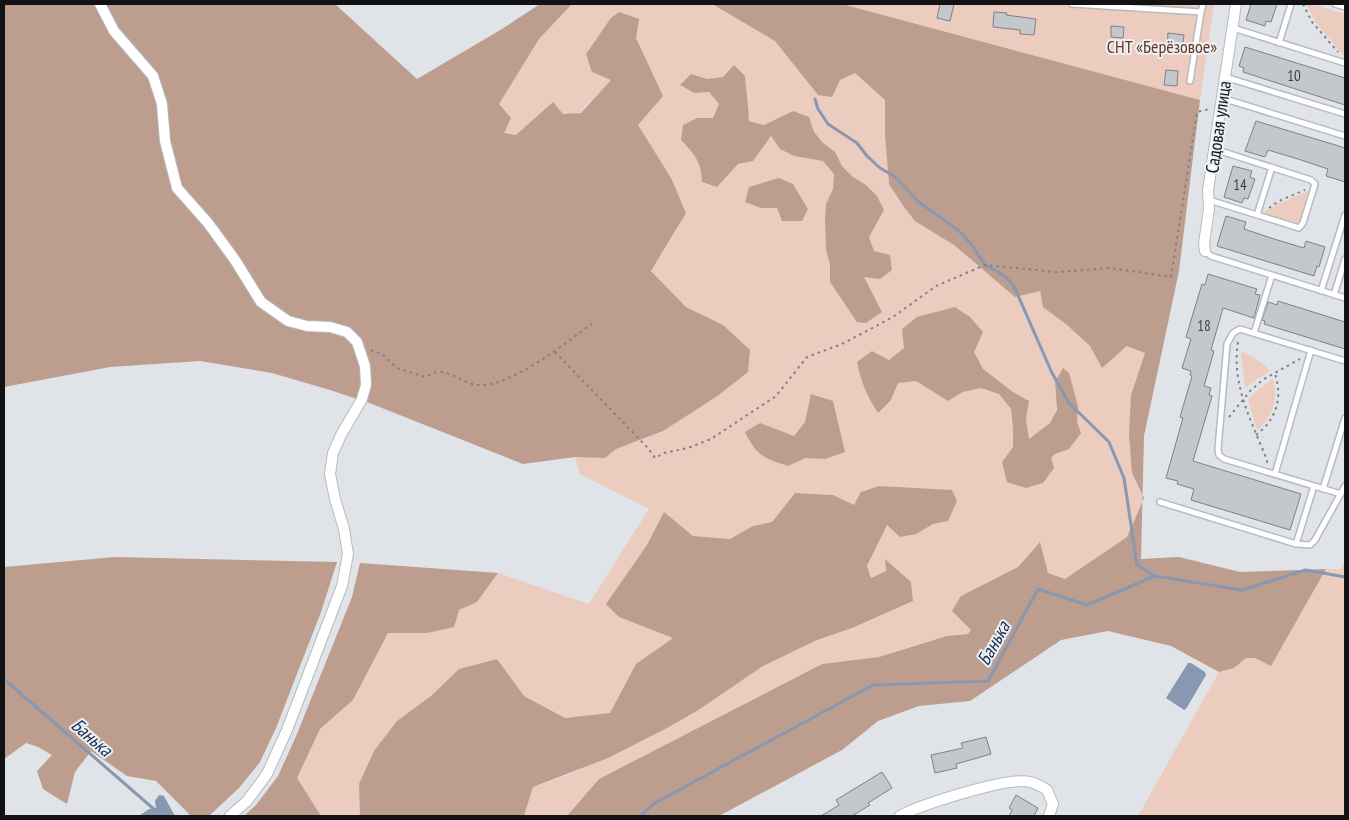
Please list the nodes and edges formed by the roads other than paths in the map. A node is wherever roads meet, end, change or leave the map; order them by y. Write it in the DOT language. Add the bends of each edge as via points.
graph roads {
  1 [pos="100,4"];
  2 [pos="1072,4"];
  3 [pos="1080,4"];
  4 [pos="1203,4"];
  5 [pos="1236,4"];
  6 [pos="1291,4"];
  7 [pos="1335,4"];
  8 [pos="1345,7"];
  9 [pos="1201,12"];
  10 [pos="1233,28"];
  11 [pos="1278,43"];
  12 [pos="1345,63"];
  13 [pos="1225,76"];
  14 [pos="1190,81"];
  15 [pos="1222,98"];
  16 [pos="1345,114"];
  17 [pos="1345,136"];
  18 [pos="1214,150"];
  19 [pos="1272,167"];
  20 [pos="1209,200"];
  21 [pos="1257,215"];
  22 [pos="1345,215"];
  23 [pos="1205,251"];
  24 [pos="1345,259"];
  25 [pos="1272,275"];
  26 [pos="1321,291"];
  27 [pos="1334,295"];
  28 [pos="1345,298"];
  29 [pos="1254,333"];
  30 [pos="1311,350"];
  31 [pos="1345,361"];
  32 [pos="1345,418"];
  33 [pos="1275,474"];
  34 [pos="1314,486"];
  35 [pos="1345,486"];
  36 [pos="1323,489"];
  37 [pos="1341,494"];
  38 [pos="1160,502"];
  39 [pos="1296,544"];
  40 [pos="230,816"];
  41 [pos="900,816"];
  42 [pos="1049,816"];
  1 -- 40 [label="street" via="114,31 153,76 162,104 165,140 177,188 208,223 262,302 288,321 347,332 358,342 365,366 366,385 362,399 333,453 330,474 348,554 342,586 267,774 247,801"];
  2 -- 3 [label="lane"];
  3 -- 9 [label="lane"];
  4 -- 9 [label="lane"];
  5 -- 10 [label="street, Садовая улица"];
  6 -- 11 [label="lane"];
  7 -- 8 [label="lane"];
  9 -- 14 [label="lane"];
  10 -- 11 [label="lane"];
  10 -- 13 [label="street, Садовая улица"];
  11 -- 12 [label="lane"];
  13 -- 15 [label="street, Садовая улица"];
  13 -- 16 [label="lane"];
  15 -- 17 [label="lane"];
  15 -- 18 [label="street, Садовая улица"];
  18 -- 19 [label="lane"];
  18 -- 20 [label="street, Садовая улица"];
  19 -- 21 [label="lane"];
  19 -- 21 [label="lane" via="1315,184 1303,224 1299,228"];
  20 -- 21 [label="lane"];
  20 -- 23 [label="street, Садовая улица"];
  22 -- 26 [label="lane"];
  23 -- 25 [label="lane" via="1211,256"];
  24 -- 27 [label="lane"];
  25 -- 26 [label="lane"];
  25 -- 29 [label="lane"];
  26 -- 27 [label="lane"];
  27 -- 28 [label="lane"];
  29 -- 30 [label="lane"];
  29 -- 33 [label="lane" via="1240,329 1233,333 1227,344 1218,449 1224,459"];
  30 -- 31 [label="lane"];
  30 -- 33 [label="lane"];
  32 -- 36 [label="lane"];
  33 -- 34 [label="lane"];
  34 -- 36 [label="lane"];
  34 -- 39 [label="lane"];
  35 -- 37 [label="lane"];
  36 -- 37 [label="lane"];
  37 -- 39 [label="lane" via="1315,540 1310,545"];
  38 -- 39 [label="lane"];
  41 -- 42 [label="street" via="1010,781 1030,782 1047,790 1053,804"];
}
